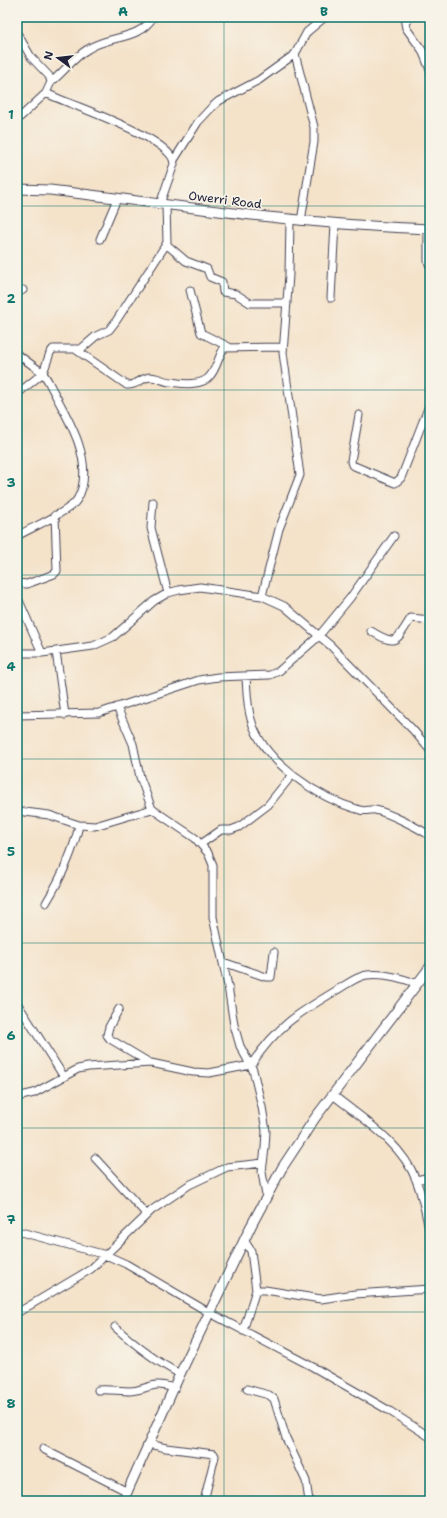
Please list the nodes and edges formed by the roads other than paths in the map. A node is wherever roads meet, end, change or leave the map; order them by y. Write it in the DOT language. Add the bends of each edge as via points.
graph roads {
  1 [pos="153,17"];
  2 [pos="325,17"];
  3 [pos="410,17"];
  4 [pos="17,33"];
  5 [pos="295,54"];
  6 [pos="430,70"];
  7 [pos="51,82"];
  8 [pos="46,93"];
  9 [pos="17,120"];
  10 [pos="174,160"];
  11 [pos="17,189"];
  12 [pos="117,199"];
  13 [pos="163,205"];
  14 [pos="290,220"];
  15 [pos="301,221"];
  16 [pos="335,224"];
  17 [pos="429,229"];
  18 [pos="100,239"];
  19 [pos="166,244"];
  20 [pos="430,266"];
  21 [pos="190,290"];
  22 [pos="331,298"];
  23 [pos="287,303"];
  24 [pos="229,347"];
  25 [pos="283,347"];
  26 [pos="75,349"];
  27 [pos="17,354"];
  28 [pos="43,373"];
  29 [pos="17,394"];
  30 [pos="430,403"];
  31 [pos="359,415"];
  32 [pos="153,502"];
  33 [pos="55,515"];
  34 [pos="17,536"];
  35 [pos="394,536"];
  36 [pos="17,583"];
  37 [pos="168,593"];
  38 [pos="17,596"];
  39 [pos="262,596"];
  40 [pos="430,620"];
  41 [pos="371,631"];
  42 [pos="318,637"];
  43 [pos="56,651"];
  44 [pos="42,652"];
  45 [pos="17,653"];
  46 [pos="246,677"];
  47 [pos="117,707"];
  48 [pos="17,715"];
  49 [pos="64,715"];
  50 [pos="429,748"];
  51 [pos="292,775"];
  52 [pos="152,809"];
  53 [pos="17,811"];
  54 [pos="79,825"];
  55 [pos="430,836"];
  56 [pos="200,844"];
  57 [pos="46,903"];
  58 [pos="274,952"];
  59 [pos="223,962"];
  60 [pos="429,973"];
  61 [pos="418,984"];
  62 [pos="17,1003"];
  63 [pos="119,1009"];
  64 [pos="151,1063"];
  65 [pos="251,1065"];
  66 [pos="64,1077"];
  67 [pos="333,1096"];
  68 [pos="17,1097"];
  69 [pos="95,1158"];
  70 [pos="263,1163"];
  71 [pos="430,1177"];
  72 [pos="416,1180"];
  73 [pos="266,1196"];
  74 [pos="147,1215"];
  75 [pos="428,1215"];
  76 [pos="17,1231"];
  77 [pos="430,1234"];
  78 [pos="244,1240"];
  79 [pos="106,1255"];
  80 [pos="430,1289"];
  81 [pos="256,1290"];
  82 [pos="17,1313"];
  83 [pos="210,1313"];
  84 [pos="115,1327"];
  85 [pos="243,1331"];
  86 [pos="180,1374"];
  87 [pos="173,1388"];
  88 [pos="248,1389"];
  89 [pos="98,1390"];
  90 [pos="430,1437"];
  91 [pos="149,1444"];
  92 [pos="43,1449"];
  93 [pos="128,1492"];
  94 [pos="123,1501"];
  95 [pos="204,1501"];
  96 [pos="309,1501"];
  1 -- 7 [label="street" via="138,32 88,48"];
  2 -- 5 [label="street" via="307,32"];
  3 -- 6 [label="street" via="405,23 406,28 422,50"];
  4 -- 7 [label="street" via="31,57 49,76"];
  5 -- 10 [label="street" via="259,80 218,101 198,122"];
  5 -- 15 [label="street" via="314,127 314,142"];
  7 -- 8 [label="street"];
  8 -- 9 [label="street"];
  8 -- 10 [label="street" via="140,133 160,144"];
  10 -- 13 [label="street"];
  11 -- 12 [label="main road, Owerri Road" via="50,190"];
  12 -- 13 [label="main road, Owerri Road"];
  12 -- 18 [label="street"];
  13 -- 14 [label="main road, Owerri Road"];
  13 -- 19 [label="street"];
  14 -- 15 [label="main road, Owerri Road"];
  14 -- 23 [label="street"];
  15 -- 16 [label="main road, Owerri Road"];
  16 -- 17 [label="main road, Owerri Road"];
  16 -- 22 [label="street"];
  17 -- 20 [label="street"];
  19 -- 23 [label="street" via="180,257 207,269 210,277 222,282 222,292 236,294 250,303"];
  19 -- 26 [label="street" via="109,330 96,336 81,349"];
  21 -- 24 [label="street" via="201,333"];
  23 -- 25 [label="street"];
  24 -- 25 [label="street"];
  24 -- 26 [label="street" via="221,352 208,380 191,383 171,382 152,377 132,385 127,385"];
  25 -- 39 [label="street" via="300,475 279,529"];
  26 -- 28 [label="street" via="53,349"];
  27 -- 28 [label="street"];
  28 -- 29 [label="street"];
  28 -- 33 [label="street" via="74,434 84,468 84,479 77,500 72,506"];
  30 -- 31 [label="street" via="401,478 395,483 352,465"];
  32 -- 37 [label="street" via="151,528"];
  33 -- 34 [label="street"];
  33 -- 36 [label="street" via="57,571 27,584"];
  35 -- 42 [label="street" via="350,598"];
  37 -- 39 [label="street" via="200,587"];
  37 -- 43 [label="street" via="154,601 113,637 93,646"];
  38 -- 44 [label="street"];
  39 -- 42 [label="street" via="284,606"];
  40 -- 41 [label="street" via="411,618 392,641"];
  42 -- 46 [label="street" via="279,671 270,675"];
  42 -- 50 [label="street" via="346,660"];
  43 -- 44 [label="street"];
  43 -- 49 [label="street"];
  44 -- 45 [label="street"];
  46 -- 47 [label="street" via="199,680"];
  46 -- 51 [label="street" via="251,720 259,738 278,763"];
  47 -- 49 [label="street" via="99,713"];
  47 -- 52 [label="street" via="133,744 140,777"];
  48 -- 49 [label="street"];
  51 -- 55 [label="street" via="348,807 363,811 376,810"];
  51 -- 56 [label="street" via="268,805 239,827 221,830"];
  52 -- 54 [label="street" via="102,826"];
  52 -- 56 [label="street"];
  53 -- 54 [label="street" via="49,815"];
  54 -- 57 [label="street" via="65,871"];
  56 -- 59 [label="street" via="208,853 213,865 213,917"];
  58 -- 59 [label="street" via="271,977"];
  59 -- 65 [label="street" via="237,1039"];
  60 -- 61 [label="main road"];
  61 -- 65 [label="street" via="394,977 360,977 301,1011 278,1029 264,1044"];
  61 -- 67 [label="main road"];
  62 -- 66 [label="street"];
  63 -- 64 [label="street" via="107,1035"];
  64 -- 65 [label="street" via="209,1073"];
  64 -- 66 [label="street" via="88,1067"];
  65 -- 70 [label="street" via="257,1080 266,1130"];
  66 -- 68 [label="street" via="34,1093"];
  67 -- 72 [label="street" via="395,1147"];
  67 -- 73 [label="main road" via="299,1140"];
  69 -- 74 [label="street"];
  70 -- 73 [label="street"];
  70 -- 74 [label="street" via="218,1170 189,1185"];
  71 -- 72 [label="street"];
  72 -- 75 [label="street"];
  73 -- 78 [label="main road"];
  74 -- 79 [label="street"];
  75 -- 77 [label="street"];
  76 -- 79 [label="street"];
  78 -- 81 [label="street" via="251,1251"];
  78 -- 83 [label="main road"];
  79 -- 82 [label="street" via="83,1274"];
  79 -- 83 [label="street" via="146,1275"];
  80 -- 81 [label="street" via="321,1299"];
  81 -- 85 [label="street"];
  83 -- 85 [label="street"];
  83 -- 86 [label="main road"];
  84 -- 86 [label="street" via="140,1349"];
  85 -- 90 [label="street" via="313,1367"];
  86 -- 87 [label="main road"];
  87 -- 89 [label="street" via="154,1384 131,1391"];
  87 -- 91 [label="main road"];
  88 -- 96 [label="street" via="274,1399 286,1438 306,1481"];
  91 -- 93 [label="main road"];
  91 -- 95 [label="street" via="216,1456"];
  92 -- 93 [label="street"];
  93 -- 94 [label="main road"];
}
